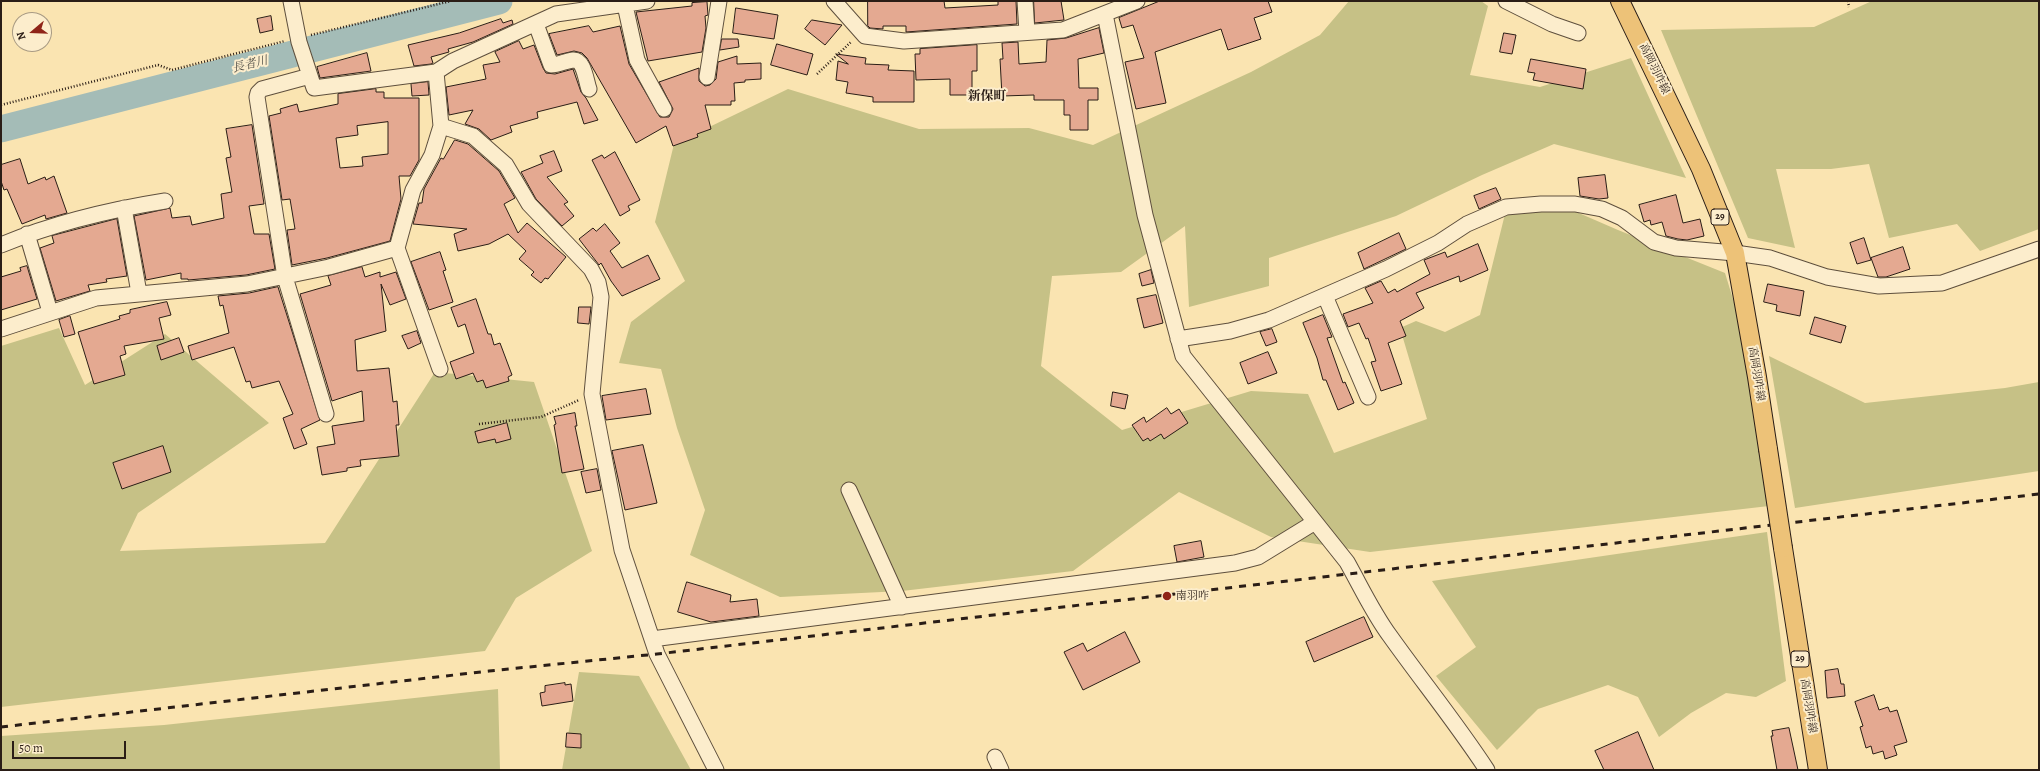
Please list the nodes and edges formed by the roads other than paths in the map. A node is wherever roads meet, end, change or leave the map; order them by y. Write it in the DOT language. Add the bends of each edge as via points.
graph roads {
  1 [pos="291,1"];
  2 [pos="647,1"];
  3 [pos="719,1"];
  4 [pos="834,1"];
  5 [pos="1025,1"];
  6 [pos="1506,1"];
  7 [pos="1620,1"];
  8 [pos="1130,2"];
  9 [pos="625,5"];
  10 [pos="1531,7"];
  11 [pos="554,8"];
  12 [pos="1105,14"];
  13 [pos="536,24"];
  14 [pos="1027,32"];
  15 [pos="1578,33"];
  16 [pos="308,71"];
  17 [pos="436,72"];
  18 [pos="707,77"];
  19 [pos="589,89"];
  20 [pos="664,109"];
  21 [pos="441,126"];
  22 [pos="165,201"];
  23 [pos="124,208"];
  24 [pos="27,234"];
  25 [pos="1,245"];
  26 [pos="398,248"];
  27 [pos="2039,249"];
  28 [pos="1735,253"];
  29 [pos="285,276"];
  30 [pos="139,293"];
  31 [pos="1325,296"];
  32 [pos="50,312"];
  33 [pos="1,329"];
  34 [pos="1178,339"];
  35 [pos="440,369"];
  36 [pos="1368,397"];
  37 [pos="326,414"];
  38 [pos="849,490"];
  39 [pos="1315,522"];
  40 [pos="902,607"];
  41 [pos="652,639"];
  42 [pos="716,770"];
  43 [pos="1487,770"];
  44 [pos="1818,770"];
  1 -- 16 [label="street" via="298,40"];
  2 -- 9 [label="street"];
  3 -- 18 [label="street"];
  4 -- 14 [label="street" via="865,36 904,41"];
  5 -- 14 [label="street"];
  6 -- 10 [label="street"];
  7 -- 28 [label="main road, 高岡羽咋線 / 29" via="1701,169"];
  8 -- 12 [label="street"];
  9 -- 11 [label="street"];
  9 -- 20 [label="street" via="637,60"];
  10 -- 15 [label="street" via="1552,24"];
  11 -- 13 [label="street"];
  12 -- 14 [label="street" via="1063,30"];
  12 -- 34 [label="street" via="1145,215"];
  13 -- 17 [label="street" via="452,61"];
  13 -- 19 [label="street" via="551,65 574,60 579,62 583,67"];
  16 -- 17 [label="street" via="314,88"];
  16 -- 29 [label="street" via="262,89 258,93"];
  17 -- 21 [label="street"];
  21 -- 26 [label="street" via="432,155 413,190"];
  21 -- 41 [label="street" via="473,136 506,165 529,204 571,246 591,269 598,282 601,297 592,394 622,550"];
  22 -- 23 [label="street"];
  23 -- 24 [label="street"];
  23 -- 30 [label="street"];
  24 -- 25 [label="street"];
  24 -- 32 [label="street"];
  26 -- 29 [label="street"];
  26 -- 35 [label="street"];
  27 -- 28 [label="street" via="1942,283 1879,286 1827,277 1770,258"];
  28 -- 31 [label="street" via="1676,248 1654,242 1622,218 1602,209 1568,204 1506,207 1467,224 1438,243"];
  28 -- 44 [label="main road, 高岡羽咋線 / 29, bridge" via="1757,377"];
  29 -- 30 [label="street" via="248,284"];
  29 -- 37 [label="street"];
  30 -- 32 [label="street" via="96,298"];
  31 -- 34 [label="street" via="1269,320 1230,331"];
  31 -- 36 [label="street"];
  32 -- 33 [label="street"];
  34 -- 39 [label="street" via="1183,356"];
  38 -- 40 [label="street"];
  39 -- 40 [label="street" via="1258,558 1235,563"];
  39 -- 43 [label="street" via="1347,562 1389,636"];
  40 -- 41 [label="street"];
  41 -- 42 [label="street" via="659,659"];
}
